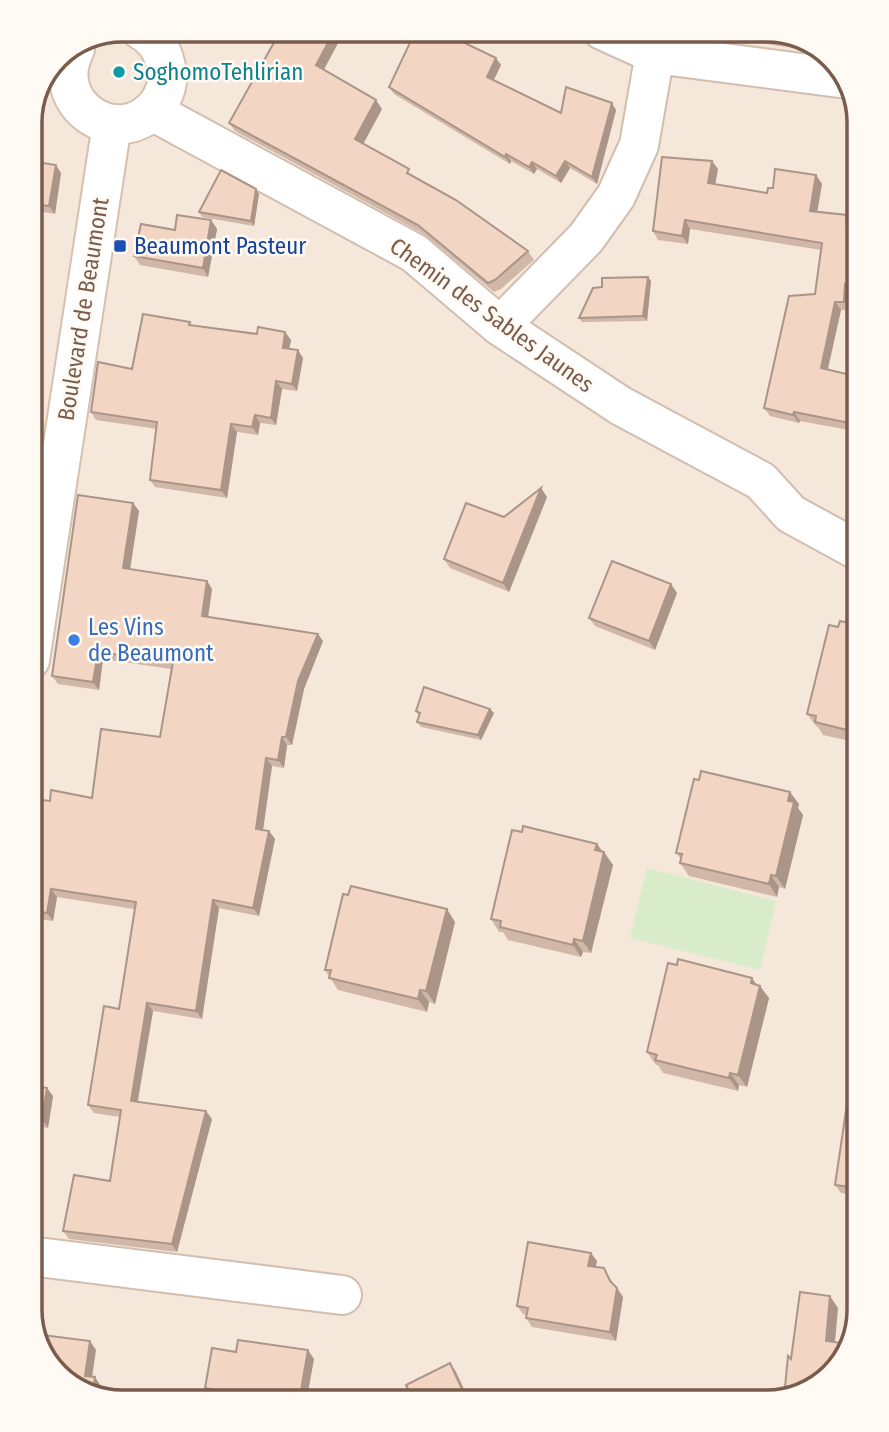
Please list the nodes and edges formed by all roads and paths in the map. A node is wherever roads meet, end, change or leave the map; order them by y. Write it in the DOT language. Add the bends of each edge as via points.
graph roads {
  1 [pos="159,42"];
  2 [pos="657,42"];
  3 [pos="70,63"];
  4 [pos="832,76"];
  5 [pos="152,111"];
  6 [pos="112,124"];
  7 [pos="500,326"];
  8 [pos="847,544"];
  9 [pos="42,582"];
  10 [pos="42,1258"];
  11 [pos="342,1295"];
  1 -- 5 [label="street" via="168,79"];
  2 -- 4 [label="street"];
  2 -- 7 [label="street" via="639,145 616,197 586,239"];
  3 -- 6 [label="street" via="72,94 81,109"];
  5 -- 6 [label="street" via="127,124"];
  5 -- 7 [label="street, Chemin des Sables Jaunes" via="414,253"];
  6 -- 9 [label="street, Boulevard de Beaumont"];
  7 -- 8 [label="street, Chemin des Sables Jaunes" via="621,406 761,481 791,514"];
  10 -- 11 [label="street"];
}
